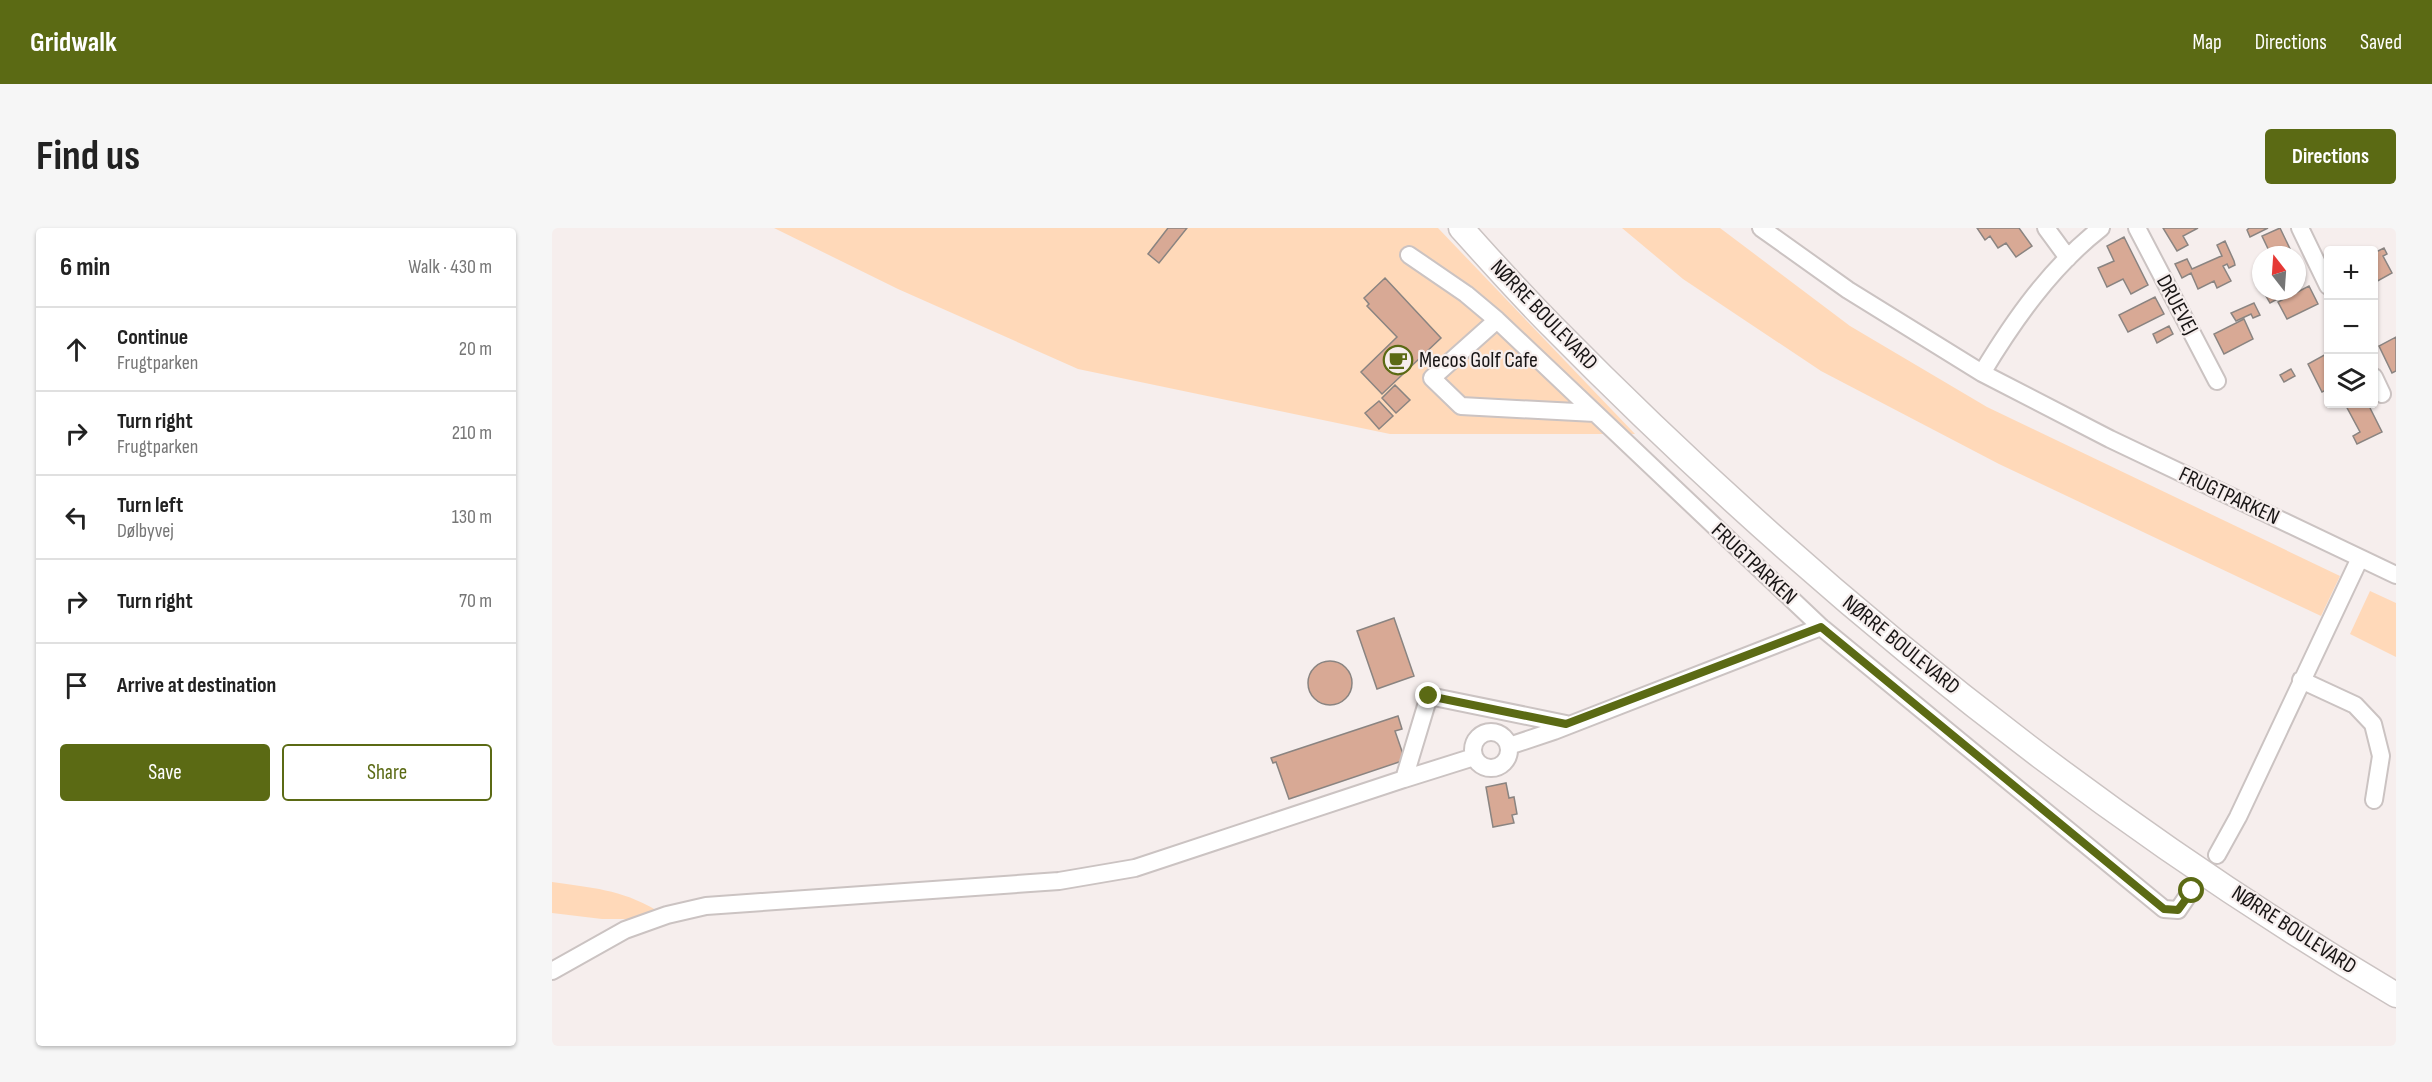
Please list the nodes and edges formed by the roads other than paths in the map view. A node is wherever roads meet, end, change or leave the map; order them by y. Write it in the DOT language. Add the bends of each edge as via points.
graph roads {
  1 [pos="1461,228"];
  2 [pos="1761,228"];
  3 [pos="2046,228"];
  4 [pos="2101,228"];
  5 [pos="2137,228"];
  6 [pos="2300,228"];
  7 [pos="1409,255"];
  8 [pos="2068,258"];
  9 [pos="2324,278"];
  10 [pos="1497,320"];
  11 [pos="1982,373"];
  12 [pos="2217,381"];
  13 [pos="2378,386"];
  14 [pos="2382,394"];
  15 [pos="1595,413"];
  16 [pos="2360,558"];
  17 [pos="2396,575"];
  18 [pos="1821,627"];
  19 [pos="2301,680"];
  20 [pos="1566,724"];
  21 [pos="1509,746"];
  22 [pos="1474,757"];
  23 [pos="1404,779"];
  24 [pos="2374,800"];
  25 [pos="2217,855"];
  26 [pos="2192,891"];
  27 [pos="552,971"];
  28 [pos="2396,995"];
  1 -- 28 [label="highway, NØRRE BOULEVARD" via="1551,325 1672,443 1810,570 1929,669 2088,792 2311,945"];
  2 -- 11 [label="street, FRUGTPARKEN" via="1848,290"];
  3 -- 8 [label="street"];
  4 -- 8 [label="street"];
  5 -- 12 [label="street, DRUEVEJ"];
  6 -- 9 [label="street"];
  7 -- 10 [label="street, FRUGTPARKEN"];
  8 -- 11 [label="street" via="2012,325"];
  10 -- 15 [label="street, FRUGTPARKEN"];
  10 -- 15 [label="street" via="1432,378 1461,406"];
  11 -- 16 [label="street, FRUGTPARKEN" via="2110,439"];
  13 -- 14 [label="street"];
  15 -- 18 [label="street, FRUGTPARKEN"];
  16 -- 17 [label="street, FRUGTPARKEN"];
  16 -- 19 [label="street"];
  18 -- 20 [label="street"];
  18 -- 26 [label="street, FRUGTPARKEN" via="2164,909 2178,910"];
  19 -- 24 [label="street" via="2355,705 2373,724 2381,756"];
  19 -- 25 [label="street"];
  20 -- 21 [label="street"];
  20 -- 23 [label="street" via="1429,696"];
  21 -- 22 [label="street" via="1504,762 1497,767 1480,764"];
  21 -- 22 [label="street" via="1495,732 1485,733 1477,738"];
  22 -- 23 [label="street"];
  23 -- 27 [label="street" via="1135,868 1059,881 706,906 625,930"];
}
